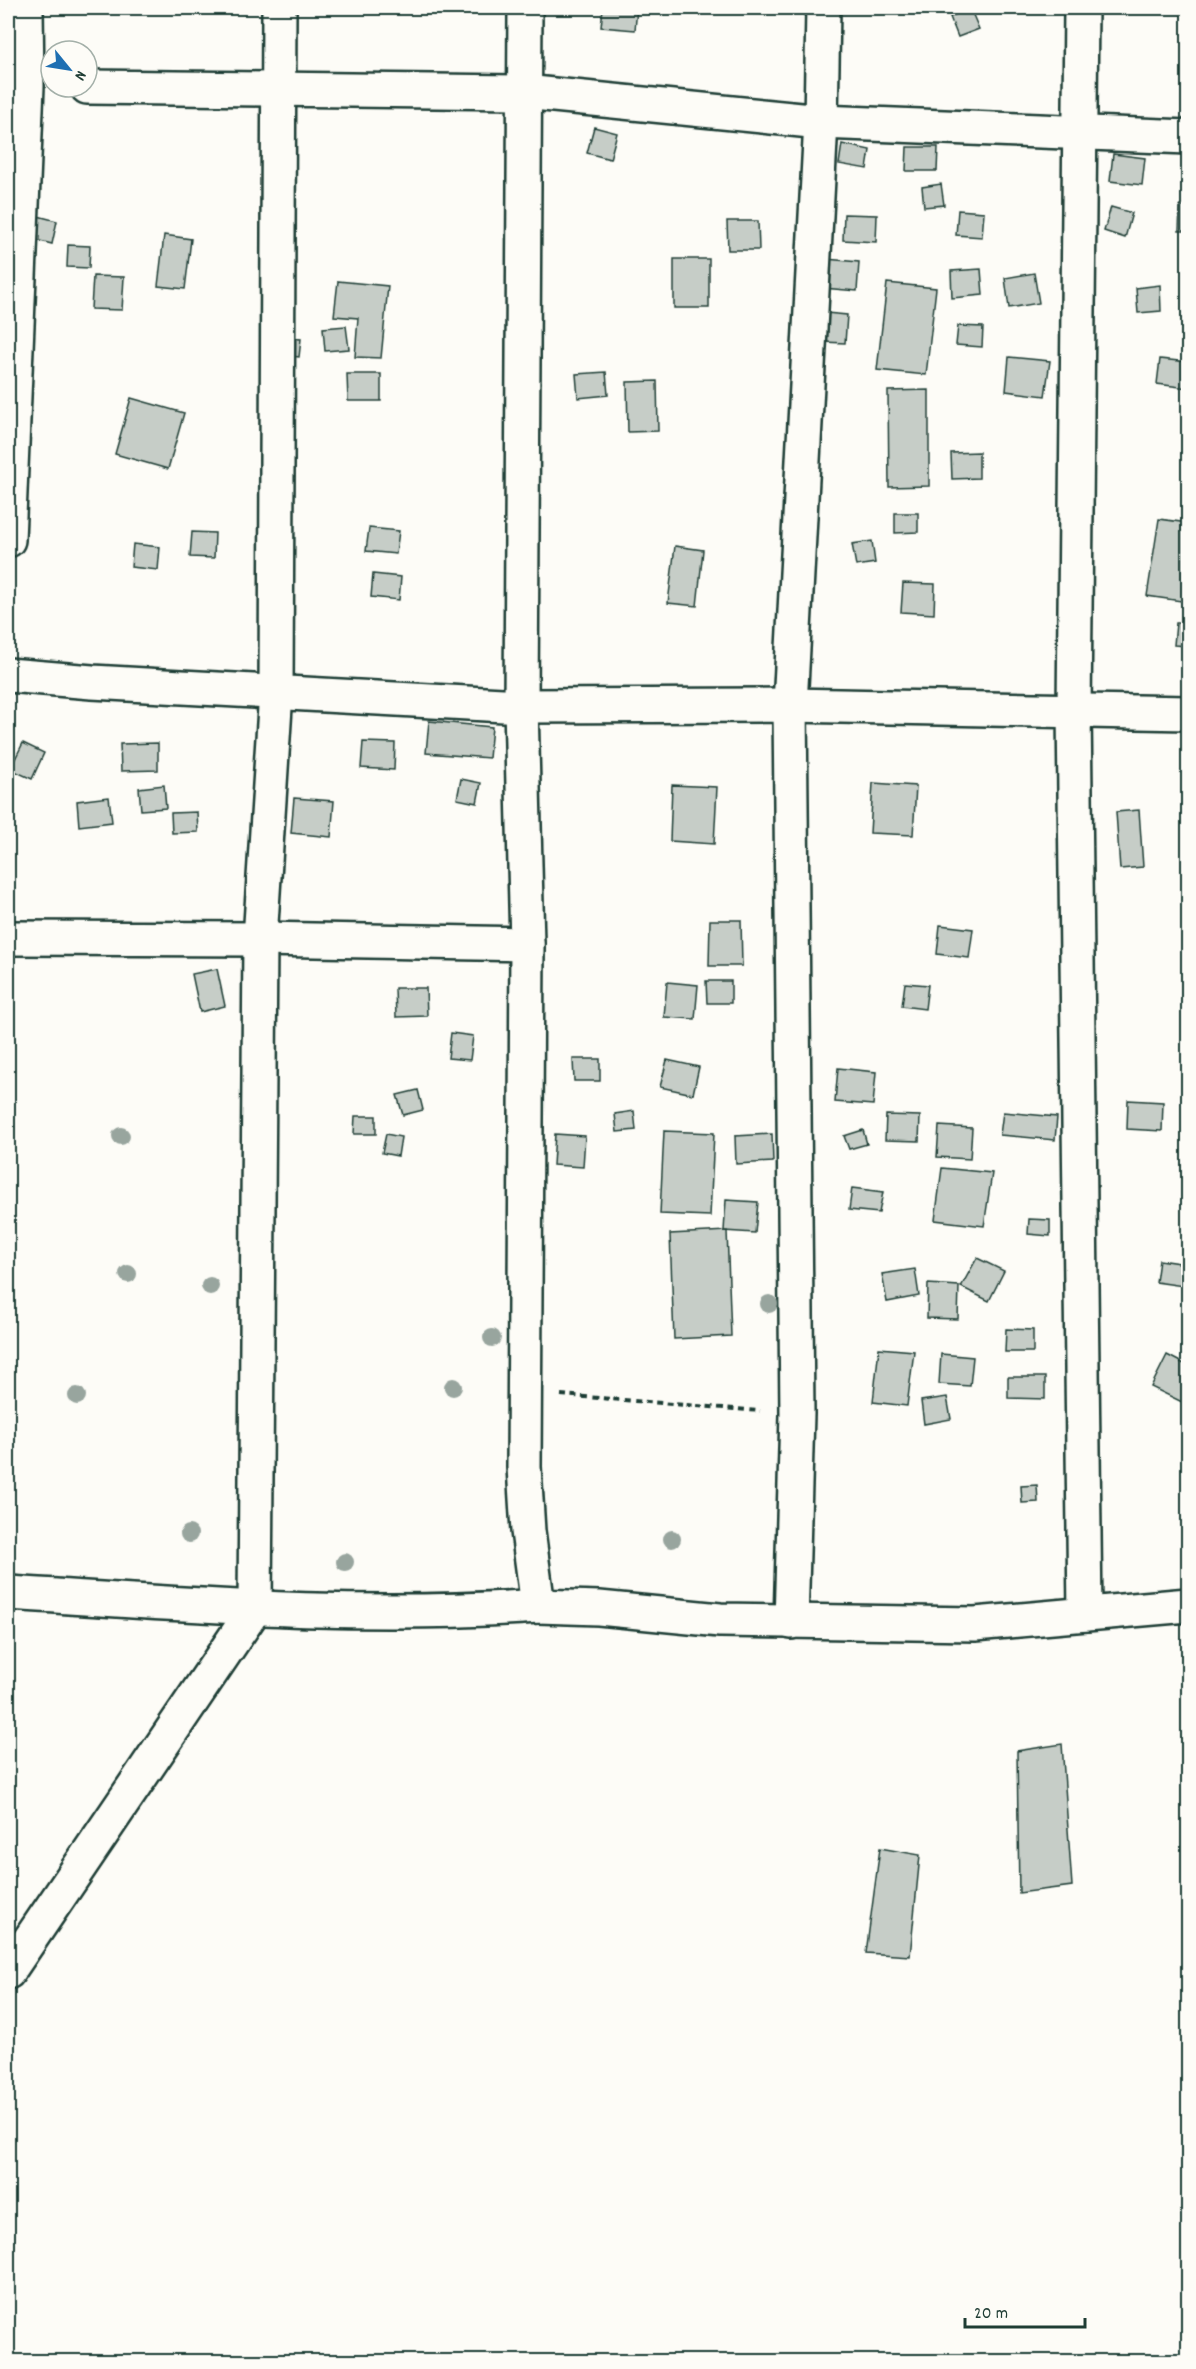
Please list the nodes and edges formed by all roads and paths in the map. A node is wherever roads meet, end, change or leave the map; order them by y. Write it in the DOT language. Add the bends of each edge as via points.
graph roads {
  1 [pos="26,8"];
  2 [pos="279,8"];
  3 [pos="525,8"];
  4 [pos="823,8"];
  5 [pos="1081,8"];
  6 [pos="29,86"];
  7 [pos="99,87"];
  8 [pos="278,89"];
  9 [pos="524,92"];
  10 [pos="821,122"];
  11 [pos="1080,134"];
  12 [pos="1188,137"];
  13 [pos="8,540"];
  14 [pos="8,675"];
  15 [pos="276,692"];
  16 [pos="790,705"];
  17 [pos="521,706"];
  18 [pos="1074,711"];
  19 [pos="1188,713"];
  20 [pos="8,939"];
  21 [pos="260,939"];
  22 [pos="527,944"];
  23 [pos="524,1392"];
  24 [pos="797,1414"];
  25 [pos="8,1593"];
  26 [pos="1188,1605"];
  27 [pos="538,1606"];
  28 [pos="255,1608"];
  29 [pos="1085,1614"];
  30 [pos="791,1622"];
  31 [pos="8,1972"];
  1 -- 6 [label="street"];
  2 -- 8 [label="street"];
  3 -- 9 [label="street"];
  4 -- 10 [label="street"];
  5 -- 11 [label="street"];
  6 -- 13 [label="street"];
  7 -- 8 [label="street"];
  8 -- 9 [label="street"];
  8 -- 15 [label="street"];
  9 -- 10 [label="street"];
  9 -- 17 [label="street"];
  10 -- 11 [label="street"];
  10 -- 16 [label="street"];
  11 -- 12 [label="street"];
  11 -- 18 [label="street"];
  14 -- 15 [label="street"];
  15 -- 17 [label="street"];
  15 -- 21 [label="street"];
  16 -- 17 [label="street"];
  16 -- 18 [label="street"];
  16 -- 24 [label="street"];
  17 -- 22 [label="street"];
  18 -- 19 [label="street"];
  18 -- 29 [label="street"];
  20 -- 21 [label="street"];
  21 -- 22 [label="street"];
  21 -- 28 [label="street"];
  22 -- 23 [label="street"];
  23 -- 24 [label="path"];
  23 -- 27 [label="street" via="528,1531"];
  24 -- 30 [label="street"];
  25 -- 28 [label="street"];
  26 -- 29 [label="street"];
  27 -- 28 [label="street" via="364,1612"];
  27 -- 30 [label="street"];
  28 -- 31 [label="street"];
  29 -- 30 [label="street" via="975,1624"];
}
